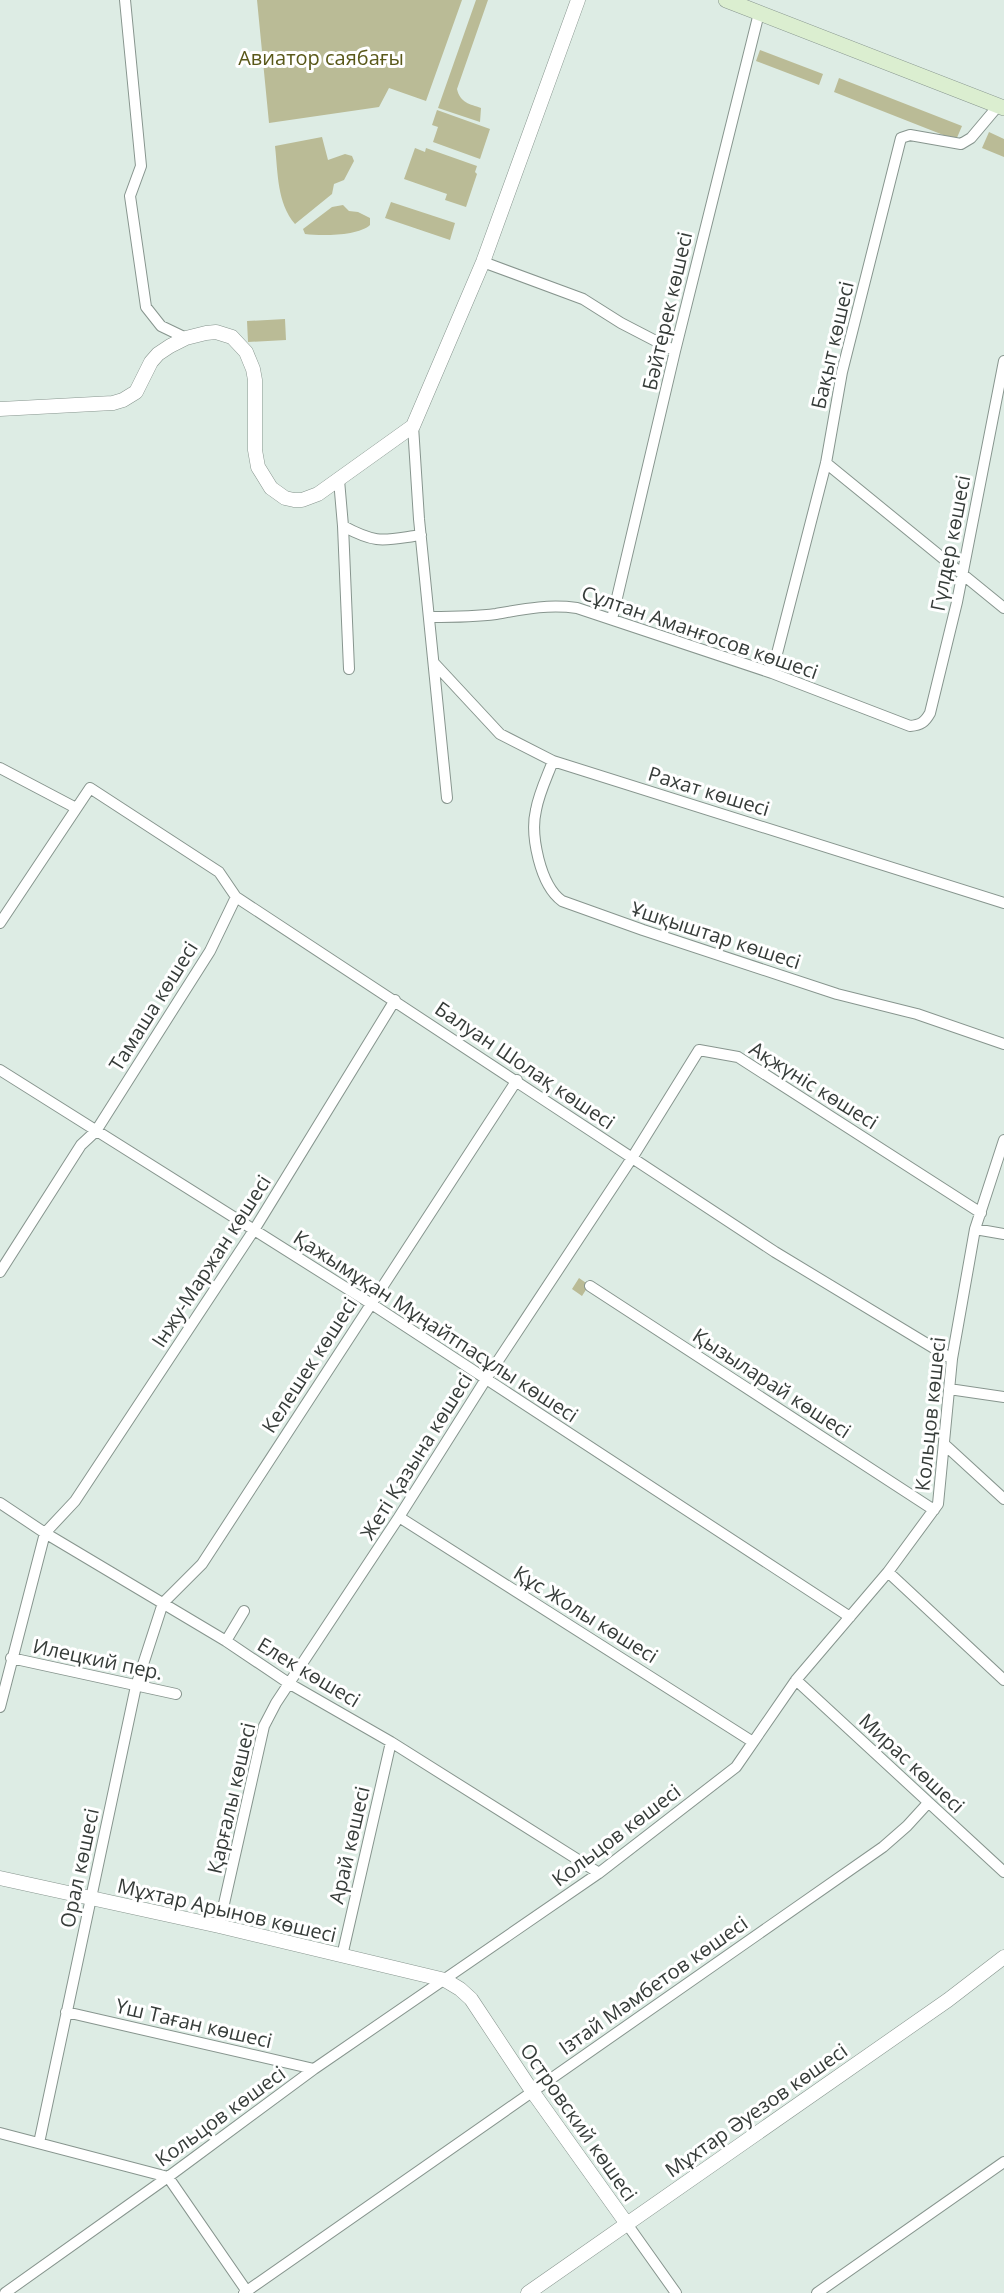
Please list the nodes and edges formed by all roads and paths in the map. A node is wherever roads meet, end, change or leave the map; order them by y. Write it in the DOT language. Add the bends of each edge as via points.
graph roads {
  1 [pos="125,0"];
  2 [pos="578,0"];
  3 [pos="726,0"];
  4 [pos="759,13"];
  5 [pos="1001,107"];
  6 [pos="483,262"];
  7 [pos="186,338"];
  8 [pos="675,351"];
  9 [pos="1004,361"];
  10 [pos="0,409"];
  11 [pos="413,426"];
  12 [pos="826,463"];
  13 [pos="339,480"];
  14 [pos="343,526"];
  15 [pos="421,535"];
  16 [pos="963,572"];
  17 [pos="1004,608"];
  18 [pos="429,617"];
  19 [pos="612,619"];
  20 [pos="434,663"];
  21 [pos="349,669"];
  22 [pos="772,674"];
  23 [pos="918,725"];
  24 [pos="553,761"];
  25 [pos="0,768"];
  26 [pos="447,798"];
  27 [pos="76,808"];
  28 [pos="236,897"];
  29 [pos="1004,903"];
  30 [pos="0,923"];
  31 [pos="395,1000"];
  32 [pos="1004,1044"];
  33 [pos="0,1070"];
  34 [pos="516,1080"];
  35 [pos="96,1131"];
  36 [pos="1004,1140"];
  37 [pos="632,1158"];
  38 [pos="981,1213"];
  39 [pos="975,1229"];
  40 [pos="254,1230"];
  41 [pos="1004,1234"];
  42 [pos="0,1272"];
  43 [pos="590,1286"];
  44 [pos="370,1303"];
  45 [pos="952,1359"];
  46 [pos="486,1379"];
  47 [pos="949,1389"];
  48 [pos="1004,1397"];
  49 [pos="944,1444"];
  50 [pos="1004,1498"];
  51 [pos="0,1503"];
  52 [pos="934,1510"];
  53 [pos="399,1516"];
  54 [pos="45,1533"];
  55 [pos="888,1572"];
  56 [pos="163,1603"];
  57 [pos="244,1611"];
  58 [pos="850,1617"];
  59 [pos="226,1641"];
  60 [pos="11,1658"];
  61 [pos="796,1680"];
  62 [pos="1004,1680"];
  63 [pos="290,1684"];
  64 [pos="136,1686"];
  65 [pos="176,1694"];
  66 [pos="0,1707"];
  67 [pos="391,1742"];
  68 [pos="753,1742"];
  69 [pos="928,1803"];
  70 [pos="1004,1872"];
  71 [pos="598,1873"];
  72 [pos="0,1878"];
  73 [pos="92,1899"];
  74 [pos="219,1926"];
  75 [pos="342,1956"];
  76 [pos="1004,1957"];
  77 [pos="445,1980"];
  78 [pos="66,2012"];
  79 [pos="314,2069"];
  80 [pos="532,2091"];
  81 [pos="0,2133"];
  82 [pos="39,2143"];
  83 [pos="1004,2162"];
  84 [pos="168,2177"];
  85 [pos="627,2224"];
  86 [pos="246,2292"];
  87 [pos="5,2293"];
  88 [pos="528,2293"];
  89 [pos="676,2293"];
  90 [pos="817,2293"];
  1 -- 7 [label="street" via="141,166 130,196 146,307 161,326"];
  2 -- 6 [label="street"];
  3 -- 4 [label="main road"];
  4 -- 5 [label="main road"];
  4 -- 8 [label="street, Бәйтерек көшесі"];
  5 -- 12 [label="street, Бақыт көшесі" via="961,144 910,135 901,138 842,372"];
  6 -- 8 [label="street" via="583,299"];
  6 -- 11 [label="street"];
  7 -- 10 [label="street" via="158,354 136,392 123,400"];
  7 -- 13 [label="street" via="225,333 246,352 255,380 256,459 271,488 285,498 302,500"];
  8 -- 19 [label="street, Бәйтерек көшесі"];
  9 -- 16 [label="street, Гүлдер көшесі"];
  11 -- 13 [label="street"];
  11 -- 15 [label="street"];
  12 -- 16 [label="street"];
  12 -- 22 [label="street, Бақыт көшесі"];
  13 -- 14 [label="street"];
  14 -- 15 [label="street" via="376,541"];
  14 -- 21 [label="street"];
  15 -- 18 [label="street"];
  16 -- 17 [label="street"];
  16 -- 23 [label="street, Гүлдер көшесі" via="930,713"];
  18 -- 19 [label="street, Сұлтан Аманғосов көшесі" via="473,617 555,605"];
  18 -- 20 [label="street"];
  19 -- 22 [label="street, Сұлтан Аманғосов көшесі"];
  20 -- 24 [label="street, Рахат көшесі" via="500,734"];
  20 -- 26 [label="street"];
  22 -- 23 [label="street, Сұлтан Аманғосов көшесі" via="910,726"];
  24 -- 29 [label="street, Рахат көшесі"];
  24 -- 32 [label="street, Ұшқыштар көшесі" via="538,801 534,827 545,879 562,901 837,994 908,1011"];
  25 -- 27 [label="street"];
  27 -- 28 [label="street, Балуан Шолақ көшесі" via="90,788 219,872"];
  27 -- 30 [label="street"];
  28 -- 31 [label="street, Балуан Шолақ көшесі"];
  28 -- 35 [label="street, Тамаша көшесі" via="210,951"];
  31 -- 34 [label="street, Балуан Шолақ көшесі"];
  31 -- 40 [label="street, Інжу-Маржан көшесі"];
  33 -- 35 [label="street, Қажымұқан Мұңайтпасұлы көшесі"];
  34 -- 37 [label="street, Балуан Шолақ көшесі"];
  34 -- 44 [label="street, Келешек көшесі"];
  35 -- 40 [label="street, Қажымұқан Мұңайтпасұлы көшесі"];
  35 -- 42 [label="street, Тамаша көшесі" via="81,1145"];
  36 -- 38 [label="street, Кольцов көшесі"];
  37 -- 38 [label="street, Ақжүніс көшесі" via="699,1050 724,1053 738,1057"];
  37 -- 45 [label="street, Балуан Шолақ көшесі" via="776,1252"];
  37 -- 46 [label="street, Жеті Қазына көшесі"];
  38 -- 39 [label="street, Кольцов көшесі"];
  39 -- 41 [label="street"];
  39 -- 45 [label="street, Кольцов көшесі"];
  40 -- 44 [label="street, Қажымұқан Мұңайтпасұлы көшесі"];
  40 -- 54 [label="street, Інжу-Маржан көшесі" via="75,1501"];
  43 -- 52 [label="street, Қызыларай көшесі"];
  44 -- 46 [label="street, Қажымұқан Мұңайтпасұлы көшесі"];
  44 -- 56 [label="street, Келешек көшесі" via="202,1564"];
  45 -- 47 [label="street, Кольцов көшесі"];
  46 -- 53 [label="street, Жеті Қазына көшесі"];
  46 -- 58 [label="street, Қажымұқан Мұңайтпасұлы көшесі"];
  47 -- 48 [label="street"];
  47 -- 49 [label="street, Кольцов көшесі"];
  49 -- 50 [label="street"];
  49 -- 52 [label="street, Кольцов көшесі" via="938,1504"];
  51 -- 54 [label="street, Елек көшесі"];
  52 -- 55 [label="street, Кольцов көшесі"];
  53 -- 63 [label="street, Жеті Қазына көшесі"];
  53 -- 68 [label="street, Құс Жолы көшесі"];
  54 -- 56 [label="street, Елек көшесі"];
  54 -- 60 [label="street"];
  55 -- 58 [label="street, Кольцов көшесі"];
  55 -- 62 [label="street"];
  56 -- 59 [label="street, Елек көшесі"];
  56 -- 64 [label="street, Орал көшесі"];
  57 -- 59 [label="street"];
  58 -- 61 [label="street, Кольцов көшесі"];
  59 -- 63 [label="street, Елек көшесі"];
  60 -- 64 [label="street, Илецкий пер."];
  60 -- 66 [label="street"];
  61 -- 68 [label="street, Кольцов көшесі"];
  61 -- 69 [label="street, Мирас көшесі"];
  63 -- 67 [label="street, Елек көшесі"];
  63 -- 74 [label="street, Қарғалы көшесі" via="264,1726"];
  64 -- 65 [label="street, Илецкий пер."];
  64 -- 73 [label="street, Орал көшесі"];
  67 -- 71 [label="street, Елек көшесі"];
  67 -- 75 [label="street, Арай көшесі"];
  68 -- 71 [label="street, Кольцов көшесі" via="736,1767"];
  69 -- 70 [label="street, Мирас көшесі"];
  69 -- 80 [label="street, Ізтай Мәмбетов көшесі" via="883,1847"];
  71 -- 77 [label="street, Кольцов көшесі"];
  72 -- 73 [label="street, Мұхтар Арынов көшесі"];
  73 -- 74 [label="street, Мұхтар Арынов көшесі"];
  73 -- 78 [label="street, Орал көшесі"];
  74 -- 75 [label="street, Мұхтар Арынов көшесі"];
  75 -- 77 [label="street, Мұхтар Арынов көшесі"];
  76 -- 85 [label="street, Мұхтар Әуезов көшесі"];
  77 -- 79 [label="street, Кольцов көшесі"];
  77 -- 80 [label="street, Островский көшесі" via="471,1999"];
  78 -- 79 [label="street, Үш Таған көшесі"];
  78 -- 82 [label="street, Орал көшесі"];
  79 -- 84 [label="street, Кольцов көшесі"];
  80 -- 85 [label="street, Островский көшесі"];
  80 -- 86 [label="street, Ізтай Мәмбетов көшесі"];
  81 -- 82 [label="street"];
  82 -- 84 [label="street"];
  83 -- 90 [label="street"];
  84 -- 86 [label="street"];
  84 -- 87 [label="street, Кольцов көшесі"];
  85 -- 88 [label="street, Мұхтар Әуезов көшесі"];
  85 -- 89 [label="street, Островский көшесі"];
}
